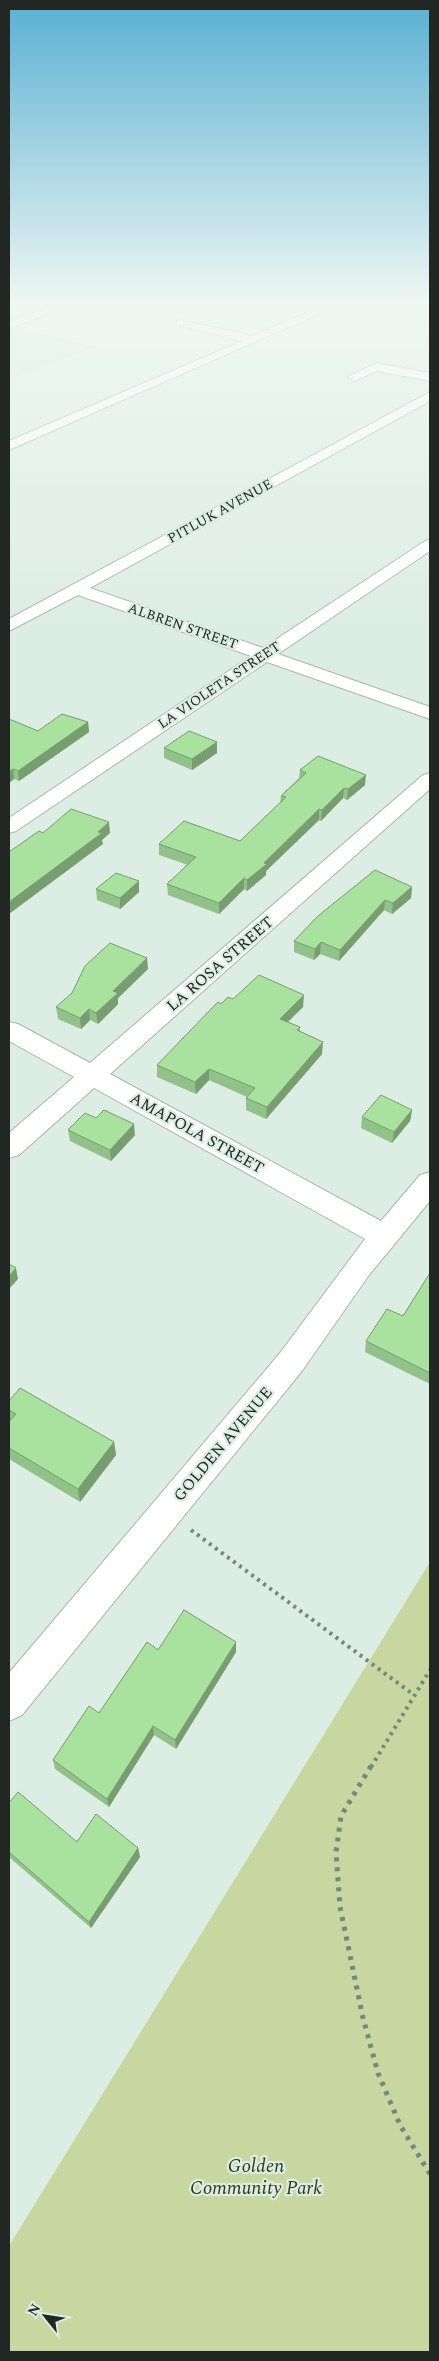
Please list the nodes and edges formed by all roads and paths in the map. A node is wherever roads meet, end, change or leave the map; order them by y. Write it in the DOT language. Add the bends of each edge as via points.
graph roads {
  1 [pos="87,412"];
  2 [pos="399,412"];
  3 [pos="9,446"];
  4 [pos="430,544"];
  5 [pos="76,589"];
  6 [pos="9,626"];
  7 [pos="265,655"];
  8 [pos="430,712"];
  9 [pos="430,779"];
  10 [pos="9,827"];
  11 [pos="9,1030"];
  12 [pos="93,1075"];
  13 [pos="9,1148"];
  14 [pos="430,1182"];
  15 [pos="385,1237"];
  16 [pos="182,1524"];
  17 [pos="430,1670"];
  18 [pos="414,1695"];
  19 [pos="9,1702"];
  20 [pos="430,2174"];
  1 -- 3 [label="street"];
  2 -- 5 [label="street, PITLUK AVENUE"];
  4 -- 7 [label="street, LA VIOLETA STREET"];
  5 -- 6 [label="street, PITLUK AVENUE"];
  5 -- 7 [label="street, ALBREN STREET"];
  7 -- 8 [label="street, ALBREN STREET"];
  7 -- 10 [label="street, LA VIOLETA STREET"];
  9 -- 12 [label="street, LA ROSA STREET"];
  11 -- 12 [label="street, AMAPOLA STREET"];
  12 -- 13 [label="street, LA ROSA STREET"];
  12 -- 15 [label="street, AMAPOLA STREET"];
  14 -- 15 [label="street, GOLDEN AVENUE"];
  15 -- 19 [label="street, GOLDEN AVENUE" via="291,1362"];
  16 -- 18 [label="path"];
  17 -- 18 [label="path"];
  18 -- 20 [label="path" via="341,1816 335,1855 341,1916 366,2035 389,2102 411,2148"];
}
